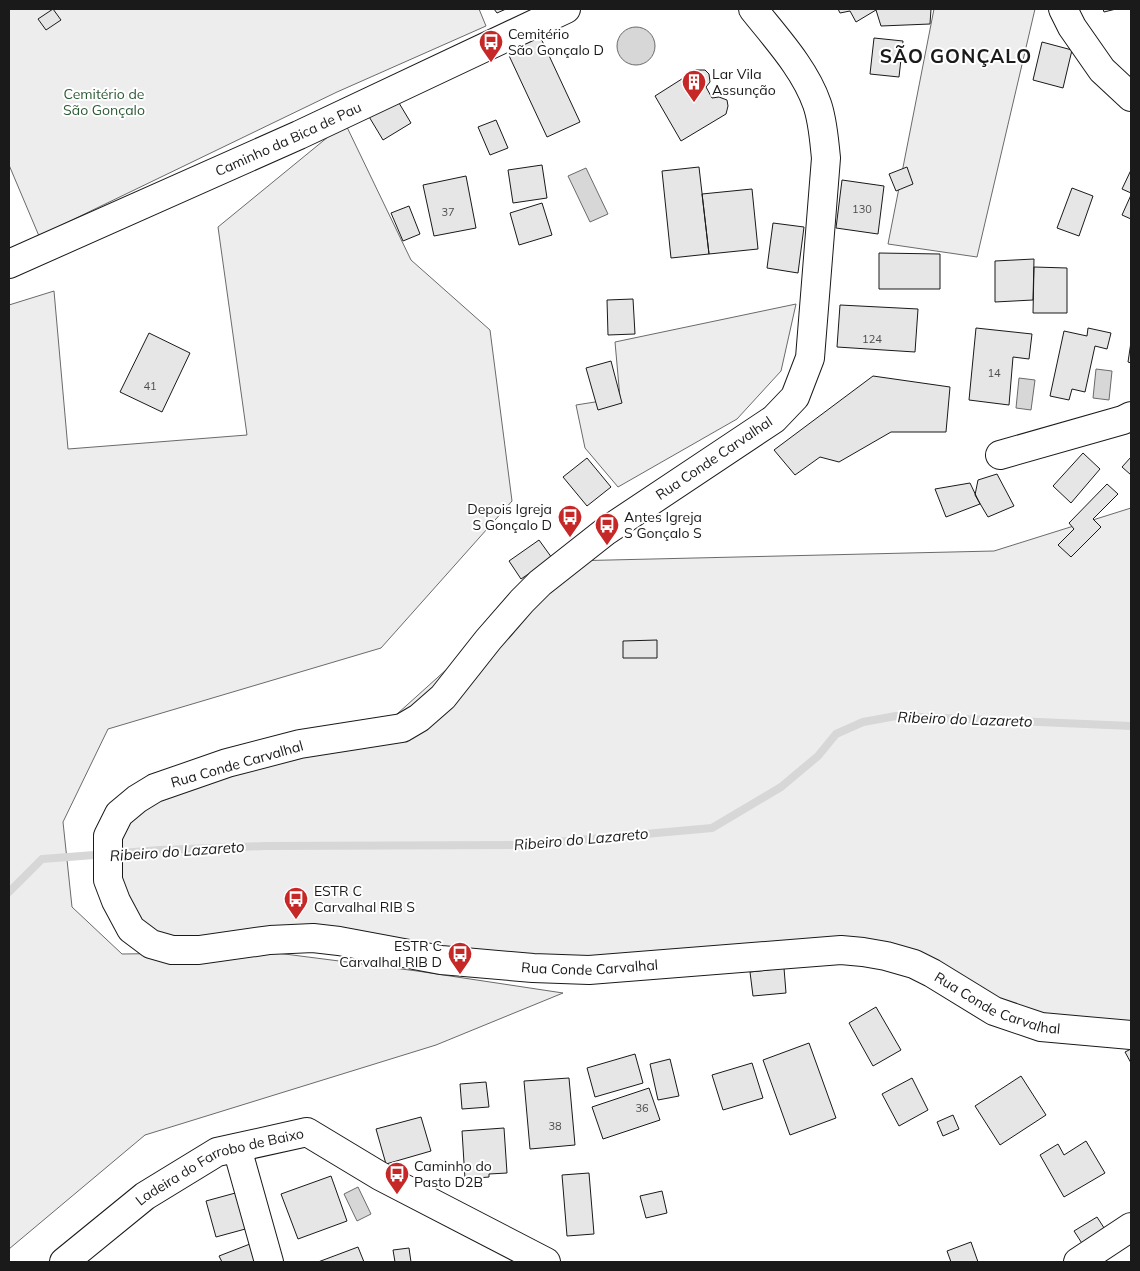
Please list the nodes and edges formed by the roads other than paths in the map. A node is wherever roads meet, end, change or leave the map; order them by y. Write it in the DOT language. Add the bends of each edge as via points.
graph roads {
  1 [pos="566,9"];
  2 [pos="753,9"];
  3 [pos="1063,9"];
  4 [pos="1131,97"];
  5 [pos="9,264"];
  6 [pos="1131,416"];
  7 [pos="1000,455"];
  8 [pos="1131,1035"];
  9 [pos="237,1148"];
  10 [pos="1131,1227"];
  11 [pos="64,1262"];
  12 [pos="269,1262"];
  13 [pos="546,1262"];
  14 [pos="1078,1262"];
  1 -- 5 [label="main road, Caminho da Bica de Pau" via="308,131"];
  2 -- 8 [label="main road, Rua Conde Carvalhal" via="794,62 817,104 826,158 810,358 795,397 774,419 606,531 540,583 488,640 444,697 419,718 402,728 300,744 228,763 155,788 137,799 119,814 108,836 108,880 116,902 131,929 151,944 172,950 313,938 441,960 589,970 841,950 862,952 914,964 994,1011 1041,1027"];
  3 -- 4 [label="main road" via="1102,70"];
  6 -- 7 [label="main road"];
  9 -- 11 [label="main road, Ladeira do Farrobo de Baixo" via="217,1152 145,1196"];
  9 -- 12 [label="main road"];
  9 -- 13 [label="main road, Ladeira do Farrobo de Baixo" via="307,1132 380,1176"];
  10 -- 14 [label="main road"];
}
